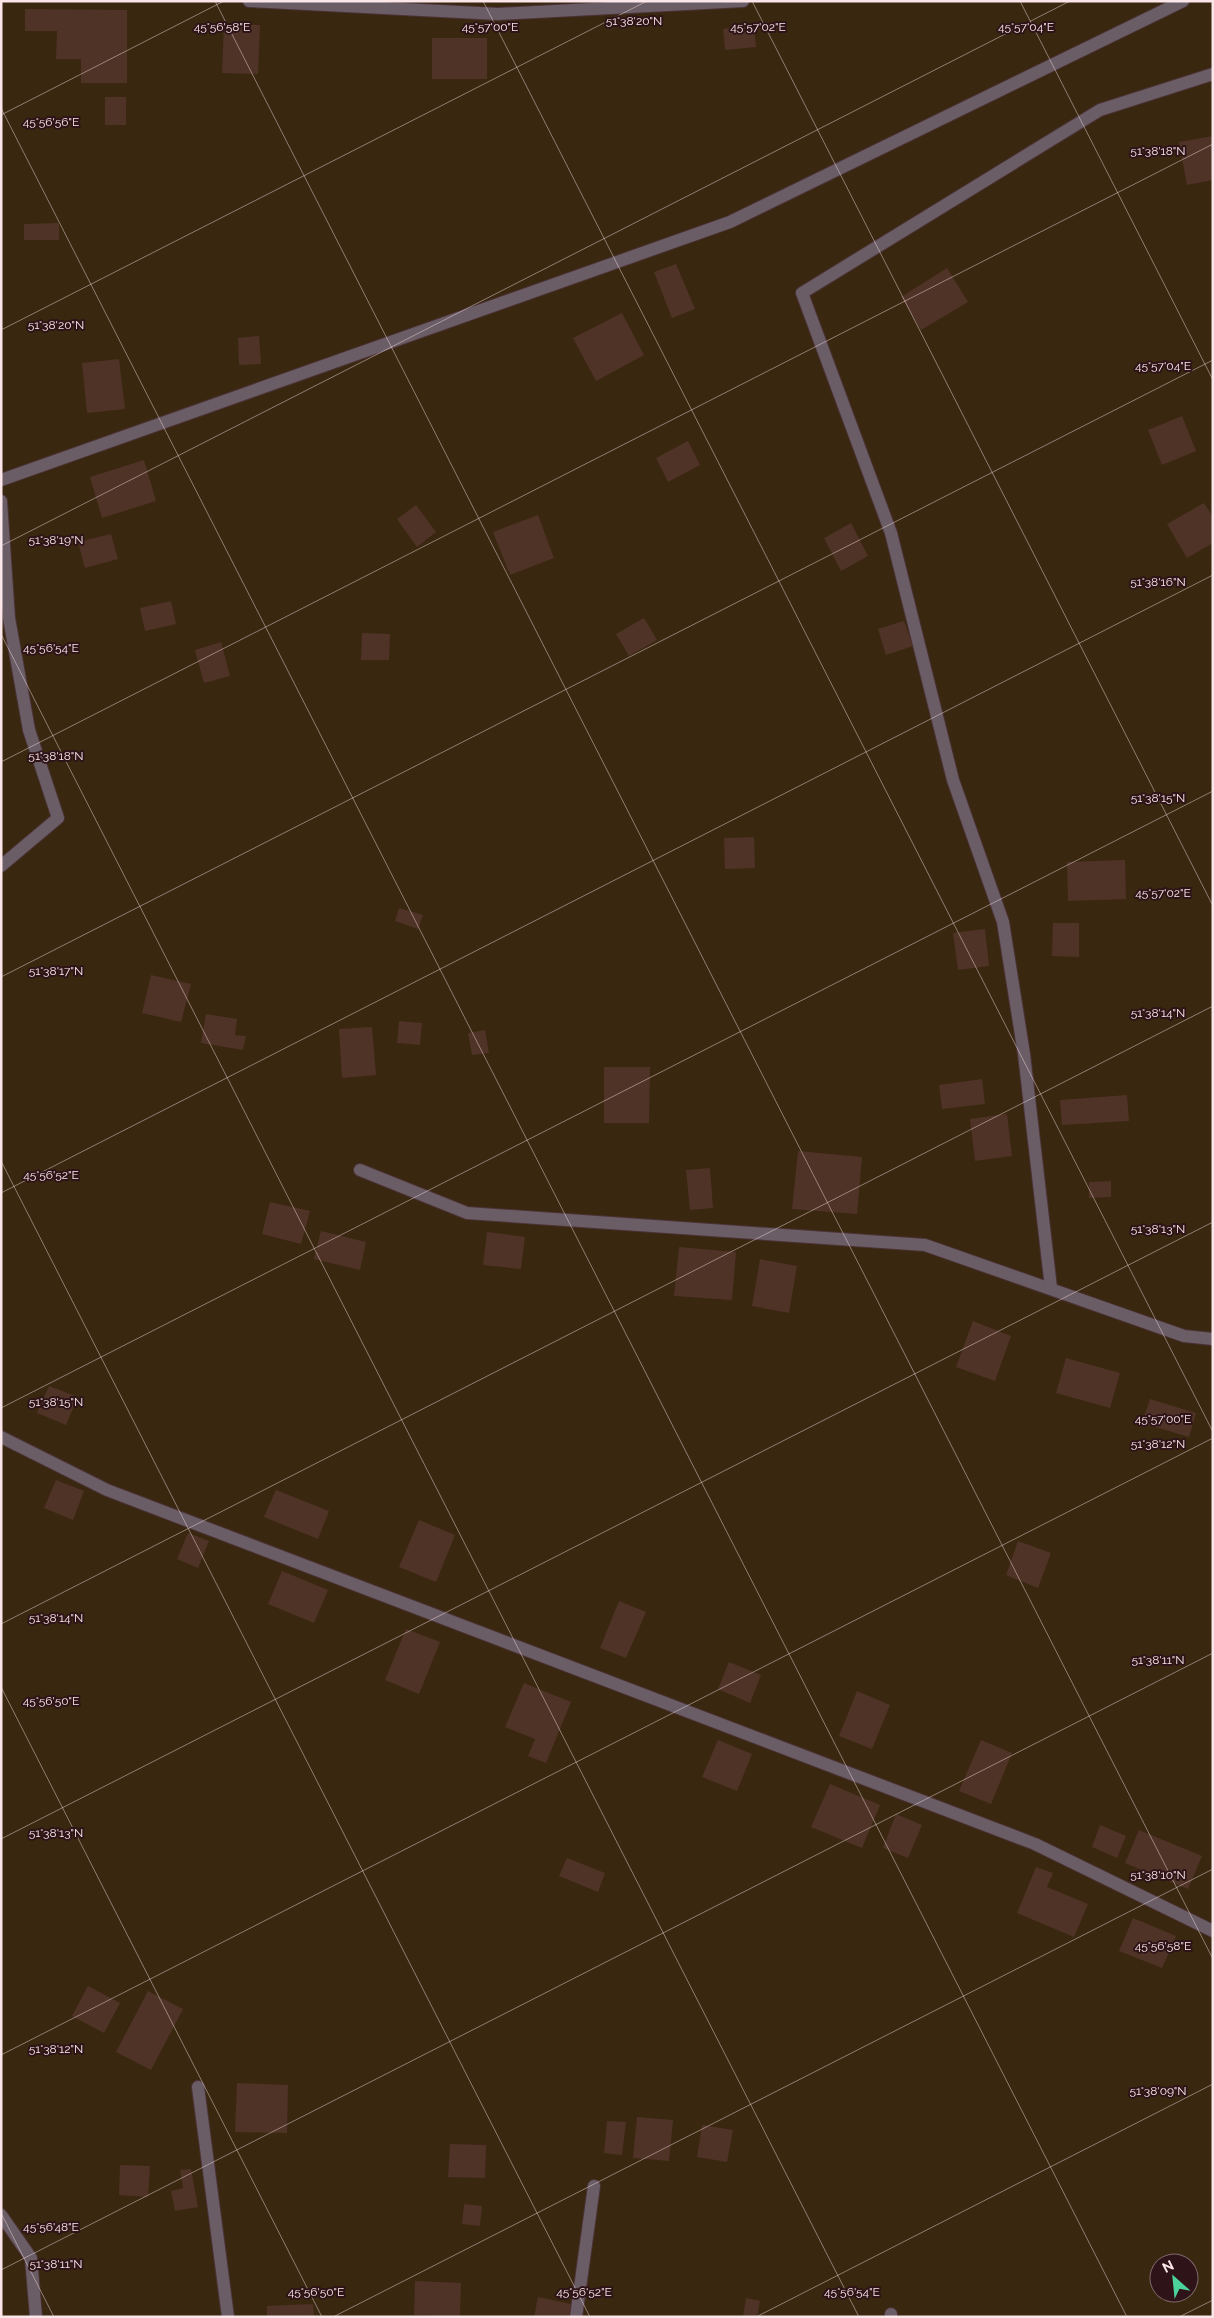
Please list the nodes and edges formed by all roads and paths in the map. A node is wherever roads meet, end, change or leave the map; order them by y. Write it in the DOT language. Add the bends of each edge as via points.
graph roads {
  1 [pos="249,1"];
  2 [pos="743,1"];
  3 [pos="1183,1"];
  4 [pos="1213,74"];
  5 [pos="1,480"];
  6 [pos="1,501"];
  7 [pos="1,866"];
  8 [pos="360,1170"];
  9 [pos="1051,1288"];
  10 [pos="1213,1339"];
  11 [pos="1,1437"];
  12 [pos="1213,1931"];
  13 [pos="198,2087"];
  14 [pos="594,2186"];
  15 [pos="1,2214"];
  16 [pos="36,2317"];
  17 [pos="228,2317"];
  18 [pos="576,2317"];
  1 -- 2 [label="street" via="498,14"];
  3 -- 5 [label="street" via="730,222"];
  4 -- 9 [label="street" via="1100,110 802,293 891,533 953,780 1003,922 1024,1054"];
  6 -- 7 [label="street" via="9,618 30,730 58,818"];
  8 -- 9 [label="street" via="467,1213 925,1245"];
  9 -- 10 [label="street" via="1184,1336"];
  11 -- 12 [label="street" via="107,1490 1035,1844"];
  13 -- 17 [label="street"];
  14 -- 18 [label="street"];
  15 -- 16 [label="street" via="31,2258"];
}
